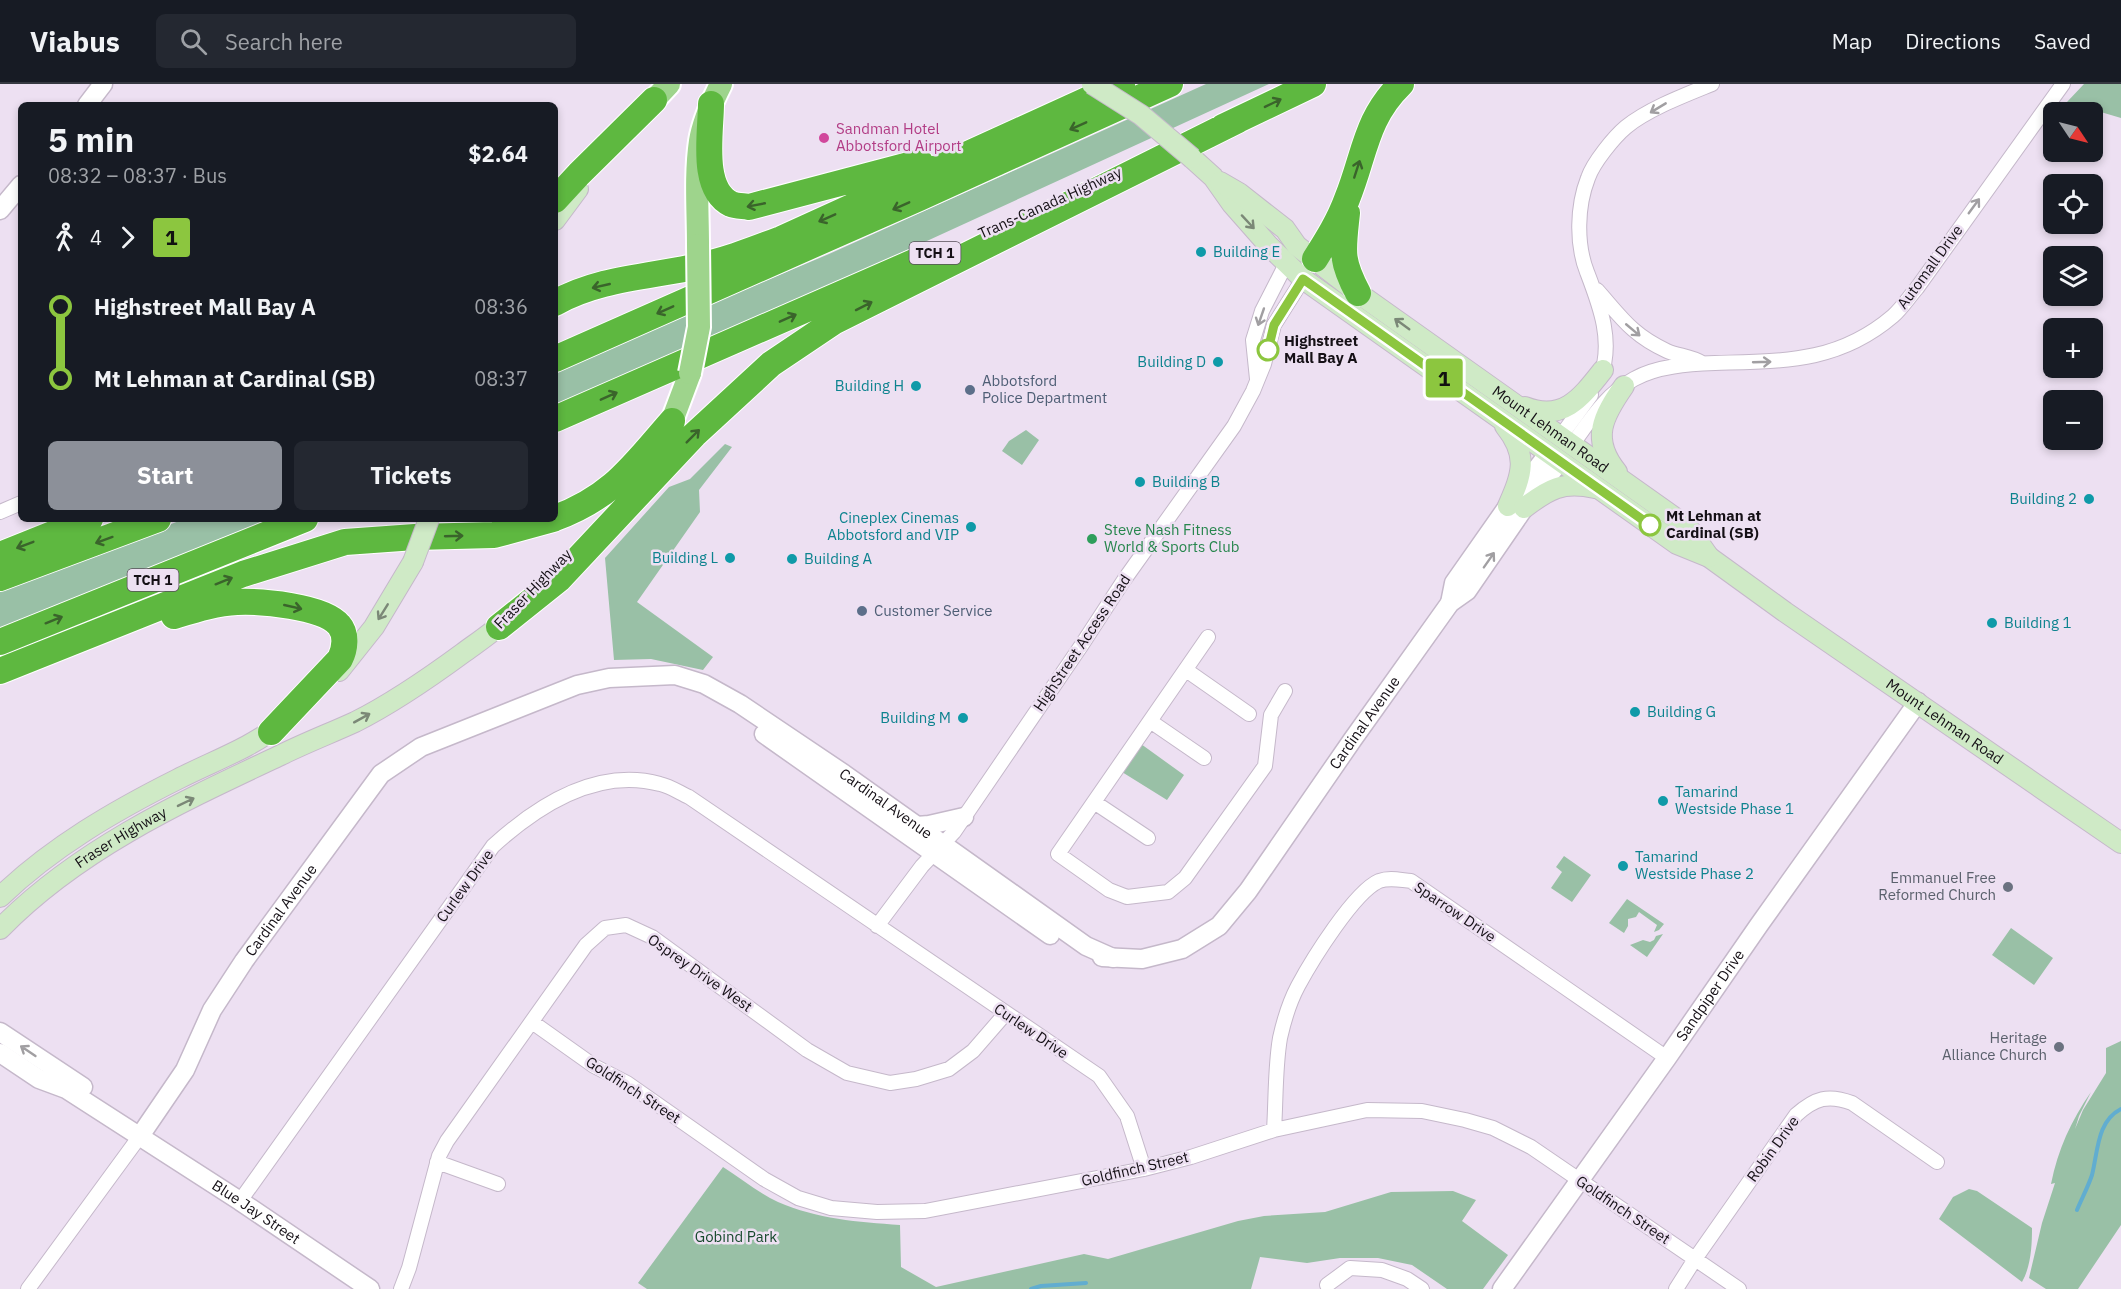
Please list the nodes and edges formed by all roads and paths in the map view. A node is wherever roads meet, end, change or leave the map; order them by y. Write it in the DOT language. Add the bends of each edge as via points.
graph roads {
  1 [pos="103,84"];
  2 [pos="1092,84"];
  3 [pos="1122,84"];
  4 [pos="1170,84"];
  5 [pos="1313,84"];
  6 [pos="1401,84"];
  7 [pos="1712,84"];
  8 [pos="2063,84"];
  9 [pos="661,92"];
  10 [pos="716,94"];
  11 [pos="89,102"];
  12 [pos="1238,120"];
  13 [pos="1015,133"];
  14 [pos="1213,177"];
  15 [pos="12,190"];
  16 [pos="558,197"];
  17 [pos="1348,197"];
  18 [pos="0,210"];
  19 [pos="558,216"];
  20 [pos="1305,261"];
  21 [pos="1286,264"];
  22 [pos="1594,286"];
  23 [pos="1358,294"];
  24 [pos="558,302"];
  25 [pos="558,358"];
  26 [pos="1704,364"];
  27 [pos="1603,370"];
  28 [pos="1257,379"];
  29 [pos="1624,386"];
  30 [pos="1504,409"];
  31 [pos="558,417"];
  32 [pos="672,421"];
  33 [pos="1566,441"];
  34 [pos="1554,457"];
  35 [pos="1626,483"];
  36 [pos="1599,489"];
  37 [pos="18,504"];
  38 [pos="1516,507"];
  39 [pos="0,512"];
  40 [pos="558,517"];
  41 [pos="82,522"];
  42 [pos="150,522"];
  43 [pos="298,522"];
  44 [pos="428,522"];
  45 [pos="543,522"];
  46 [pos="0,555"];
  47 [pos="1709,557"];
  48 [pos="0,578"];
  49 [pos="499,627"];
  50 [pos="1208,637"];
  51 [pos="0,642"];
  52 [pos="33,658"];
  53 [pos="1186,670"];
  54 [pos="0,671"];
  55 [pos="647,676"];
  56 [pos="1285,691"];
  57 [pos="1918,702"];
  58 [pos="1249,714"];
  59 [pos="1150,721"];
  60 [pos="271,732"];
  61 [pos="1204,758"];
  62 [pos="1094,802"];
  63 [pos="964,817"];
  64 [pos="94,825"];
  65 [pos="917,826"];
  66 [pos="1148,838"];
  67 [pos="2121,843"];
  68 [pos="938,849"];
  69 [pos="0,897"];
  70 [pos="0,912"];
  71 [pos="877,926"];
  72 [pos="0,929"];
  73 [pos="1006,1013"];
  74 [pos="532,1022"];
  75 [pos="0,1032"];
  76 [pos="0,1053"];
  77 [pos="1668,1058"];
  78 [pos="1274,1130"];
  79 [pos="140,1136"];
  80 [pos="437,1162"];
  81 [pos="1937,1162"];
  82 [pos="1144,1169"];
  83 [pos="1580,1180"];
  84 [pos="498,1184"];
  85 [pos="240,1201"];
  86 [pos="1695,1259"];
  87 [pos="1327,1285"];
  88 [pos="28,1289"];
  89 [pos="370,1289"];
  90 [pos="401,1289"];
  91 [pos="1422,1289"];
  92 [pos="1502,1289"];
  93 [pos="1676,1289"];
  94 [pos="1738,1289"];
  1 -- 11 [label="street"];
  2 -- 14 [label="main road, Mount Lehman Road, bridge" via="1154,125"];
  3 -- 13 [label="highway"];
  4 -- 25 [label="highway, one-way"];
  12 -- 5 [label="highway, Trans-Canada Highway / TCH 1, one-way"];
  17 -- 6 [label="highway, one-way" via="1371,124"];
  7 -- 22 [label="street, Automall Drive, one-way" via="1668,102 1626,127 1588,177 1579,219 1580,247"];
  26 -- 8 [label="street, Automall Drive, one-way" via="1787,361 1831,352 1865,337 1894,315"];
  9 -- 16 [label="highway"];
  9 -- 19 [label="main road"];
  13 -- 10 [label="highway, one-way" via="749,207 732,204 718,194 710,172"];
  10 -- 32 [label="main road, Fraser Highway, bridge" via="700,140 700,304 696,349"];
  31 -- 12 [label="highway, Trans-Canada Highway / TCH 1, one-way"];
  49 -- 12 [label="highway, one-way" via="560,579 694,435 771,364 835,321"];
  13 -- 24 [label="highway, one-way" via="742,254 591,288"];
  14 -- 20 [label="main road, Mount Lehman Road" via="1285,229"];
  14 -- 21 [label="main road, Mount Lehman Road, one-way"];
  15 -- 18 [label="street"];
  17 -- 20 [label="highway" via="1337,223"];
  17 -- 23 [label="highway" via="1343,254"];
  20 -- 21 [label="main road"];
  20 -- 23 [label="main road, Mount Lehman Road"];
  20 -- 28 [label="street, HighStreet Access Road" via="1274,325"];
  20 -- 30 [label="main road, Mount Lehman Road"];
  21 -- 28 [label="street, HighStreet Access Road, one-way" via="1262,311 1254,340"];
  22 -- 26 [label="street, Automall Drive, one-way" via="1621,320 1642,337"];
  22 -- 27 [label="street, Automall Drive" via="1606,333"];
  30 -- 23 [label="main road, Mount Lehman Road, one-way"];
  26 -- 29 [label="street, Automall Drive" via="1656,371"];
  27 -- 30 [label="main road" via="1587,390 1559,411"];
  27 -- 33 [label="street, Automall Drive"];
  28 -- 63 [label="street, HighStreet Access Road" via="1234,426 1124,580"];
  29 -- 33 [label="street, Automall Drive" via="1608,397"];
  29 -- 35 [label="main road" via="1602,421 1601,436 1608,462"];
  30 -- 33 [label="main road, Mount Lehman Road"];
  30 -- 34 [label="main road, Mount Lehman Road"];
  30 -- 38 [label="main road" via="1522,459"];
  32 -- 40 [label="highway" via="622,479 593,500"];
  32 -- 49 [label="main road, Fraser Highway" via="643,472"];
  33 -- 34 [label="main road"];
  33 -- 35 [label="main road, Mount Lehman Road"];
  34 -- 36 [label="main road, Mount Lehman Road"];
  34 -- 38 [label="street, Cardinal Avenue"];
  35 -- 47 [label="main road, Mount Lehman Road" via="1688,526"];
  36 -- 38 [label="main road" via="1563,485"];
  36 -- 47 [label="main road, Mount Lehman Road" via="1677,544"];
  37 -- 39 [label="street"];
  38 -- 68 [label="street, Cardinal Avenue" via="1467,591 1450,603 1248,891 1219,926 1182,949 1142,959 1113,958 1086,946"];
  41 -- 46 [label="highway, one-way"];
  42 -- 48 [label="highway, one-way"];
  51 -- 43 [label="highway, TCH 1, one-way"];
  44 -- 60 [label="main road, Fraser Highway, one-way, bridge" via="413,561 355,653 310,701"];
  52 -- 45 [label="highway, one-way" via="243,574 345,542 494,535"];
  47 -- 57 [label="main road, Mount Lehman Road"];
  72 -- 49 [label="main road, Fraser Highway, one-way" via="75,865 127,831 357,721 435,674"];
  50 -- 53 [label="street"];
  52 -- 54 [label="highway"];
  52 -- 60 [label="highway, one-way" via="195,610 236,602 291,606 328,617 343,631 345,649"];
  53 -- 58 [label="street"];
  53 -- 59 [label="street"];
  55 -- 65 [label="street, Cardinal Avenue" via="675,675 704,684 740,704"];
  55 -- 68 [label="street, Cardinal Avenue" via="699,693 733,712"];
  55 -- 79 [label="street, Cardinal Avenue" via="577,685 421,747 381,774 212,1010 185,1070"];
  56 -- 62 [label="street" via="1271,715 1265,766 1185,878 1168,892 1127,897 1109,890 1058,854"];
  57 -- 67 [label="main road, Mount Lehman Road"];
  57 -- 77 [label="street, Sandpiper Drive"];
  59 -- 61 [label="street"];
  59 -- 62 [label="street"];
  60 -- 64 [label="main road, Fraser Highway"];
  62 -- 66 [label="street"];
  63 -- 65 [label="street"];
  63 -- 68 [label="street, HighStreet Access Road"];
  64 -- 69 [label="main road, Fraser Highway" via="57,849"];
  64 -- 70 [label="main road" via="68,854"];
  65 -- 68 [label="street, Cardinal Avenue"];
  68 -- 71 [label="street"];
  71 -- 73 [label="street, Curlew Drive"];
  71 -- 85 [label="street, Curlew Drive" via="689,797 661,784 628,779 579,789 516,825 493,846"];
  73 -- 74 [label="street, Osprey Drive West" via="973,1051 949,1069 890,1083 847,1073 807,1050 652,937 626,926 605,928 586,945"];
  73 -- 82 [label="street, Curlew Drive" via="1099,1076 1127,1116"];
  74 -- 80 [label="street, Osprey Drive West" via="447,1141"];
  74 -- 82 [label="street, Goldfinch Street" via="764,1179 798,1198 831,1208 925,1211"];
  79 -- 75 [label="street, Blue Jay Street, one-way" via="131,1118"];
  76 -- 79 [label="street, Blue Jay Street"];
  77 -- 78 [label="street, Sparrow Drive" via="1411,881 1380,881 1356,900 1298,986 1280,1039"];
  77 -- 83 [label="street, Sandpiper Drive"];
  78 -- 82 [label="street, Goldfinch Street"];
  78 -- 83 [label="street, Goldfinch Street" via="1367,1110 1422,1111 1493,1128 1531,1147"];
  79 -- 85 [label="street, Blue Jay Street"];
  79 -- 88 [label="street, Cardinal Avenue"];
  80 -- 84 [label="street"];
  80 -- 90 [label="street, Osprey Drive West"];
  81 -- 86 [label="street, Robin Drive" via="1852,1103 1824,1098 1809,1104 1796,1115"];
  83 -- 86 [label="street, Goldfinch Street"];
  83 -- 92 [label="street, Sandpiper Drive"];
  85 -- 89 [label="street, Blue Jay Street"];
  86 -- 93 [label="street, Robin Drive"];
  86 -- 94 [label="street, Goldfinch Street"];
  87 -- 91 [label="street" via="1350,1268 1382,1270"];
}
